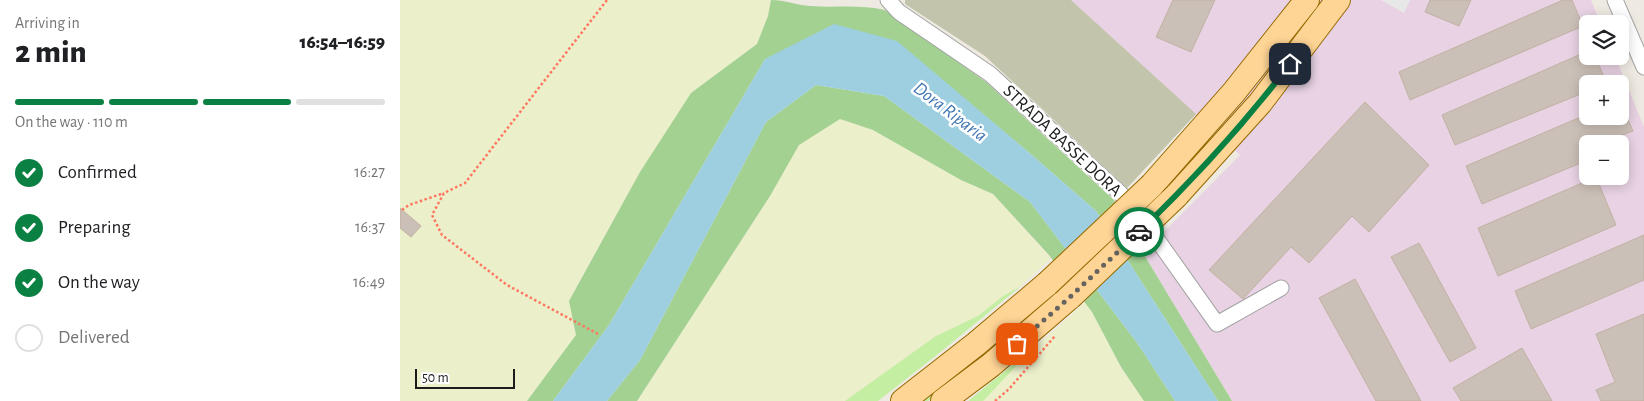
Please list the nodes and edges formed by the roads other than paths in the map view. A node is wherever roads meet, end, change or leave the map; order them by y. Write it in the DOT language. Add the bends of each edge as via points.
graph roads {
  1 [pos="888,0"];
  2 [pos="1306,0"];
  3 [pos="1338,0"];
  4 [pos="1615,0"];
  5 [pos="1644,67"];
  6 [pos="1281,288"];
  7 [pos="903,401"];
  8 [pos="943,401"];
  1 -- 6 [label="street, STRADA BASSE DORA" via="899,12 990,74 1120,193 1139,214 1217,324"];
  2 -- 7 [label="main road, bridge" via="1234,92 1152,184 1047,284"];
  3 -- 8 [label="main road, bridge" via="1253,110 1176,196 1070,297 991,365"];
  4 -- 5 [label="street"];
}
